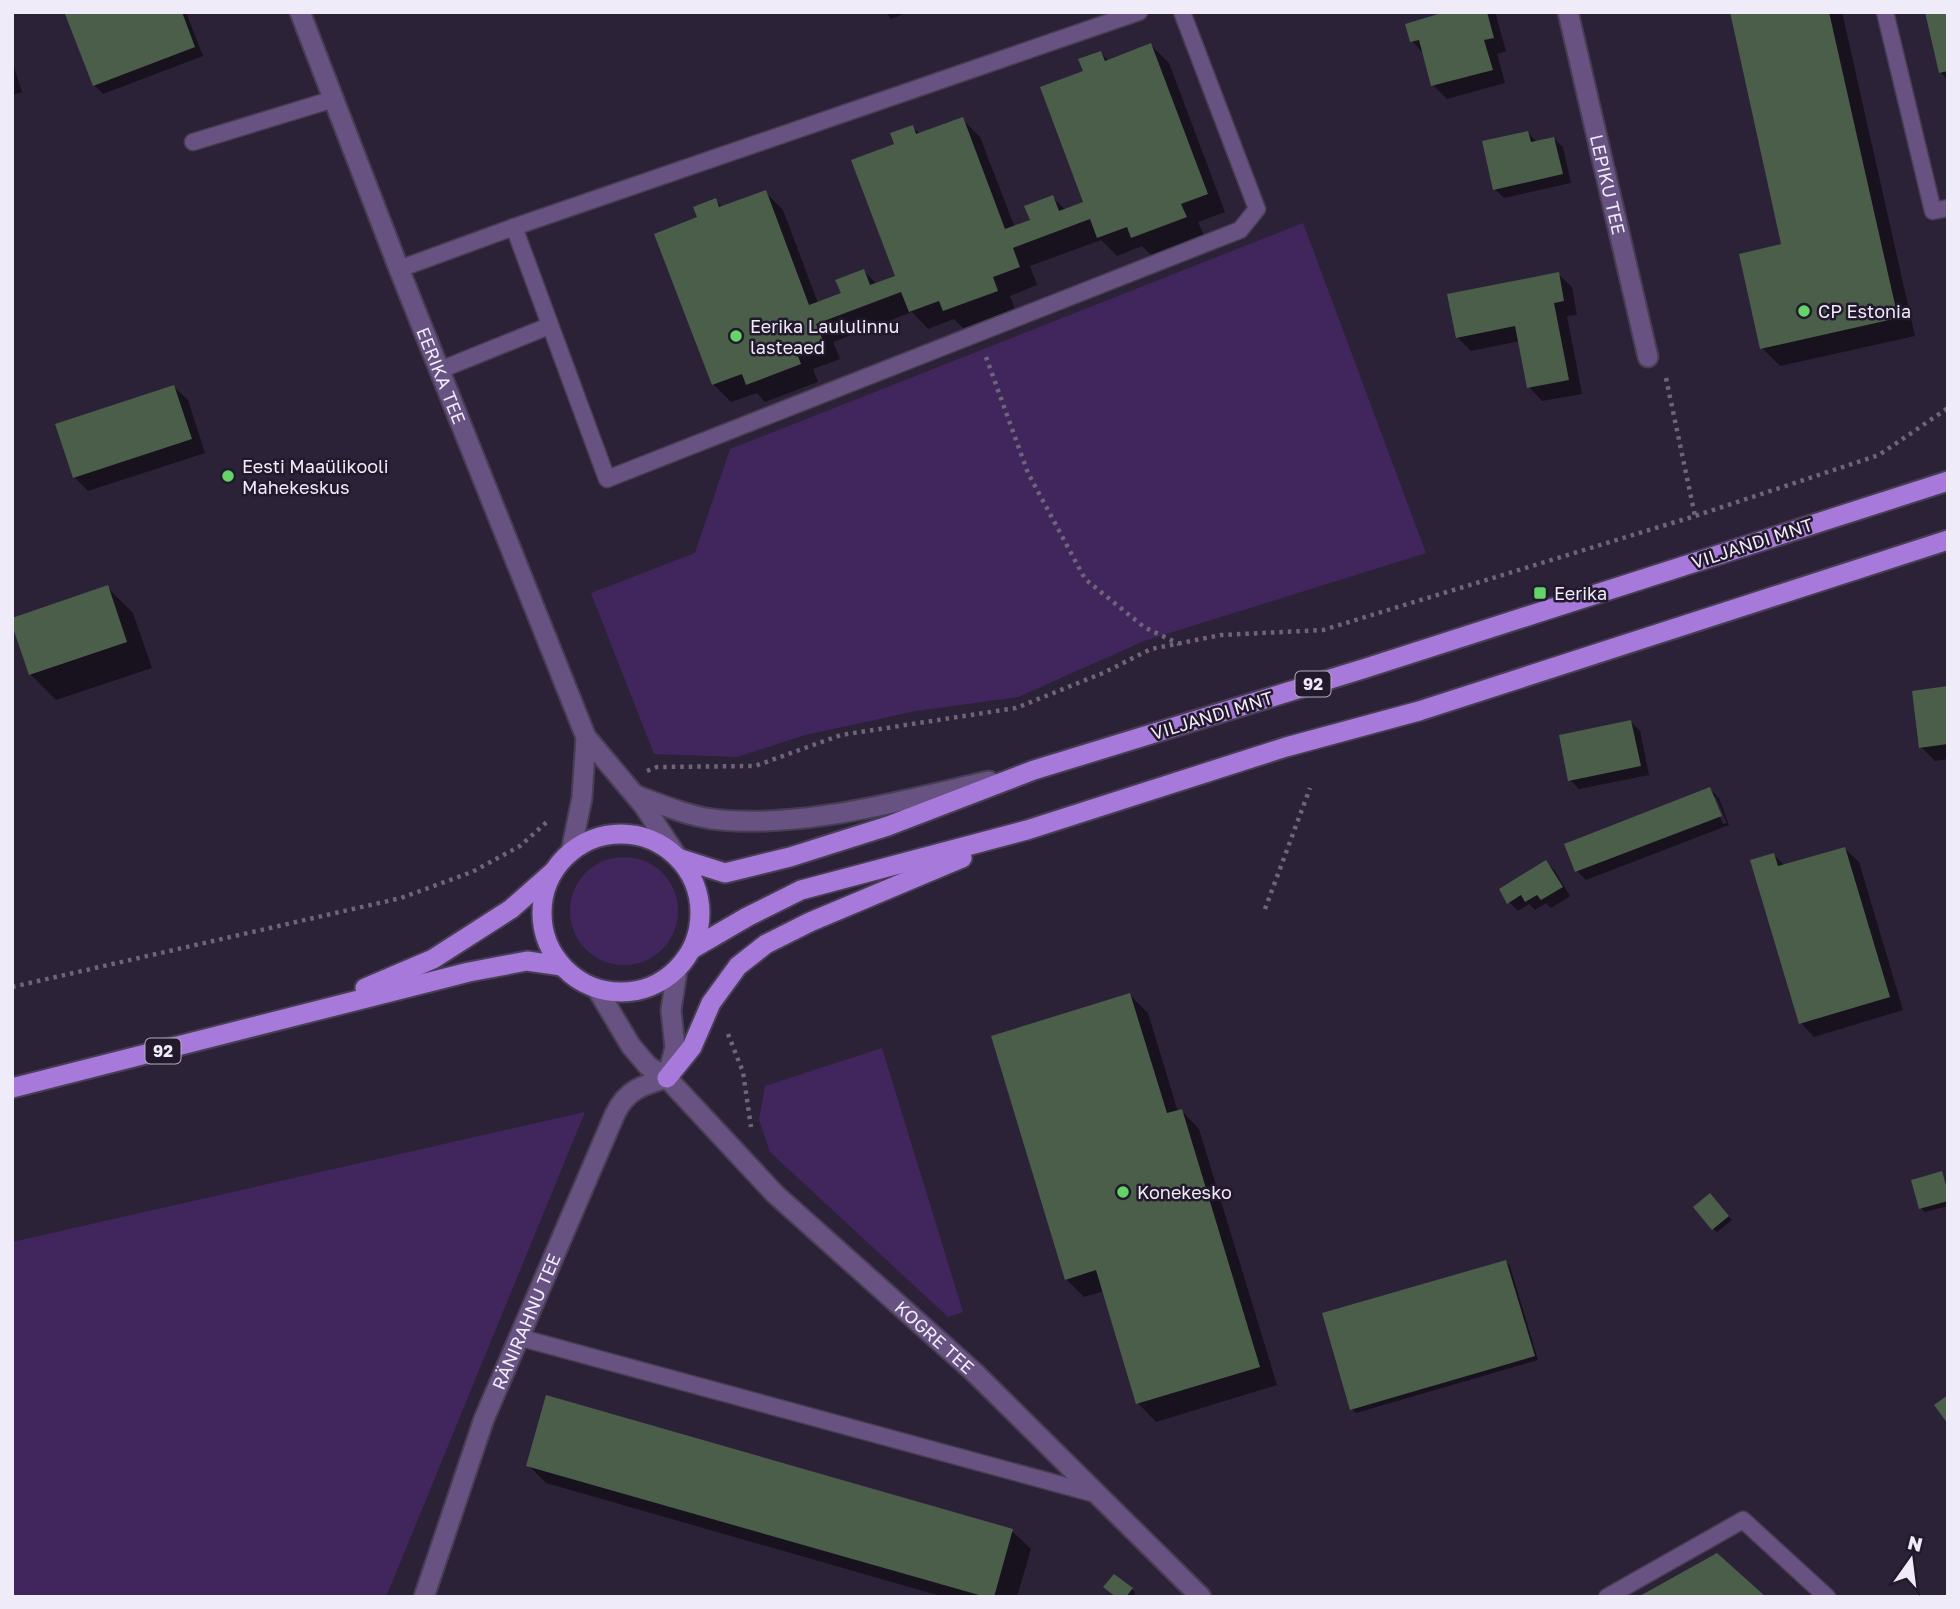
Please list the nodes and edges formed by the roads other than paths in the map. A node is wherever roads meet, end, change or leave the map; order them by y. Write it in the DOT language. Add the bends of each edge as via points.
graph roads {
  1 [pos="300,12"];
  2 [pos="1139,12"];
  3 [pos="1182,12"];
  4 [pos="1568,12"];
  5 [pos="1885,12"];
  6 [pos="334,99"];
  7 [pos="193,142"];
  8 [pos="1948,208"];
  9 [pos="514,227"];
  10 [pos="399,269"];
  11 [pos="550,326"];
  12 [pos="1648,357"];
  13 [pos="440,370"];
  14 [pos="1948,481"];
  15 [pos="1948,540"];
  16 [pos="586,737"];
  17 [pos="1034,771"];
  18 [pos="629,788"];
  19 [pos="1027,830"];
  20 [pos="571,852"];
  21 [pos="678,858"];
  22 [pos="554,871"];
  23 [pos="692,949"];
  24 [pos="562,966"];
  25 [pos="677,971"];
  26 [pos="597,989"];
  27 [pos="313,1011"];
  28 [pos="667,1077"];
  29 [pos="12,1088"];
  30 [pos="518,1337"];
  31 [pos="1099,1495"];
  32 [pos="424,1597"];
  33 [pos="1201,1597"];
  34 [pos="1607,1597"];
  35 [pos="1827,1597"];
  1 -- 6 [label="street, EERIKA TEE"];
  2 -- 9 [label="lane"];
  3 -- 11 [label="lane" via="1257,209 1240,230 607,479"];
  4 -- 12 [label="street, LEPIKU TEE"];
  5 -- 8 [label="lane" via="1933,211"];
  6 -- 7 [label="lane"];
  6 -- 10 [label="street, EERIKA TEE"];
  9 -- 10 [label="lane"];
  9 -- 11 [label="lane"];
  10 -- 13 [label="street, EERIKA TEE"];
  11 -- 13 [label="lane"];
  13 -- 16 [label="street, EERIKA TEE"];
  14 -- 17 [label="main road, VILJANDI MNT / 92"];
  15 -- 19 [label="main road" via="1419,711 1286,747"];
  16 -- 18 [label="street, EERIKA TEE"];
  16 -- 20 [label="street, EERIKA TEE" via="582,798"];
  17 -- 18 [label="street" via="876,806 778,821 687,814"];
  17 -- 21 [label="main road, VILJANDI MNT / 92" via="888,826 725,873"];
  18 -- 21 [label="street, EERIKA TEE"];
  19 -- 23 [label="main road" via="801,890"];
  19 -- 28 [label="main road" via="766,944 738,966 711,1003 692,1046"];
  20 -- 21 [label="main road" via="597,838 626,834 654,841"];
  20 -- 22 [label="main road"];
  21 -- 23 [label="main road" via="696,885 701,918"];
  22 -- 24 [label="main road" via="542,903 545,937"];
  22 -- 27 [label="main road, 92" via="511,909 433,958"];
  23 -- 25 [label="main road"];
  24 -- 26 [label="main road"];
  24 -- 27 [label="main road, 92" via="527,961"];
  25 -- 26 [label="main road" via="653,986 625,993"];
  25 -- 28 [label="street" via="671,1010 675,1048"];
  26 -- 28 [label="street, KOGRE TEE" via="631,1046 648,1066"];
  27 -- 29 [label="main road, 92"];
  28 -- 30 [label="street, RÄNIRAHNU TEE" via="632,1090 618,1107"];
  28 -- 31 [label="street, KOGRE TEE" via="775,1194 975,1373"];
  30 -- 31 [label="lane"];
  30 -- 32 [label="street, RÄNIRAHNU TEE" via="472,1449"];
  31 -- 33 [label="street, KOGRE TEE"];
  34 -- 35 [label="lane" via="1743,1520"];
}
